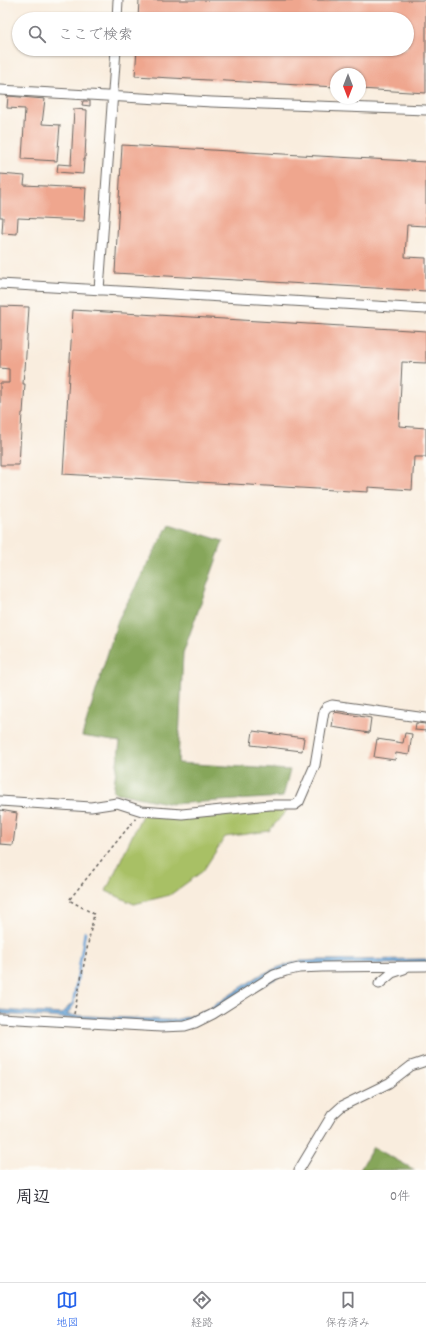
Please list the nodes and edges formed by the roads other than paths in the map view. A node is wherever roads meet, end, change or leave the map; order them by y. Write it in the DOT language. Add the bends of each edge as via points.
graph roads {
  1 [pos="118,0"];
  2 [pos="117,12"];
  3 [pos="116,56"];
  4 [pos="0,90"];
  5 [pos="114,96"];
  6 [pos="426,110"];
  7 [pos="0,284"];
  8 [pos="100,290"];
  9 [pos="426,309"];
  10 [pos="426,718"];
  11 [pos="0,801"];
  12 [pos="411,966"];
  13 [pos="426,966"];
  14 [pos="379,984"];
  15 [pos="0,1018"];
  16 [pos="426,1061"];
  17 [pos="299,1170"];
  1 -- 2 [label="street"];
  3 -- 5 [label="street"];
  4 -- 5 [label="street"];
  5 -- 6 [label="street"];
  5 -- 8 [label="street"];
  7 -- 8 [label="street"];
  8 -- 9 [label="street"];
  10 -- 11 [label="street" via="332,705 327,707 324,711 315,765 300,802 294,805 182,814 142,811 116,803 91,807"];
  12 -- 13 [label="street"];
  12 -- 14 [label="street" via="392,973"];
  12 -- 15 [label="street" via="322,966 286,971 274,975 213,1014 185,1026 161,1027"];
  16 -- 17 [label="street" via="411,1066 389,1083 342,1106 332,1115"];
}
